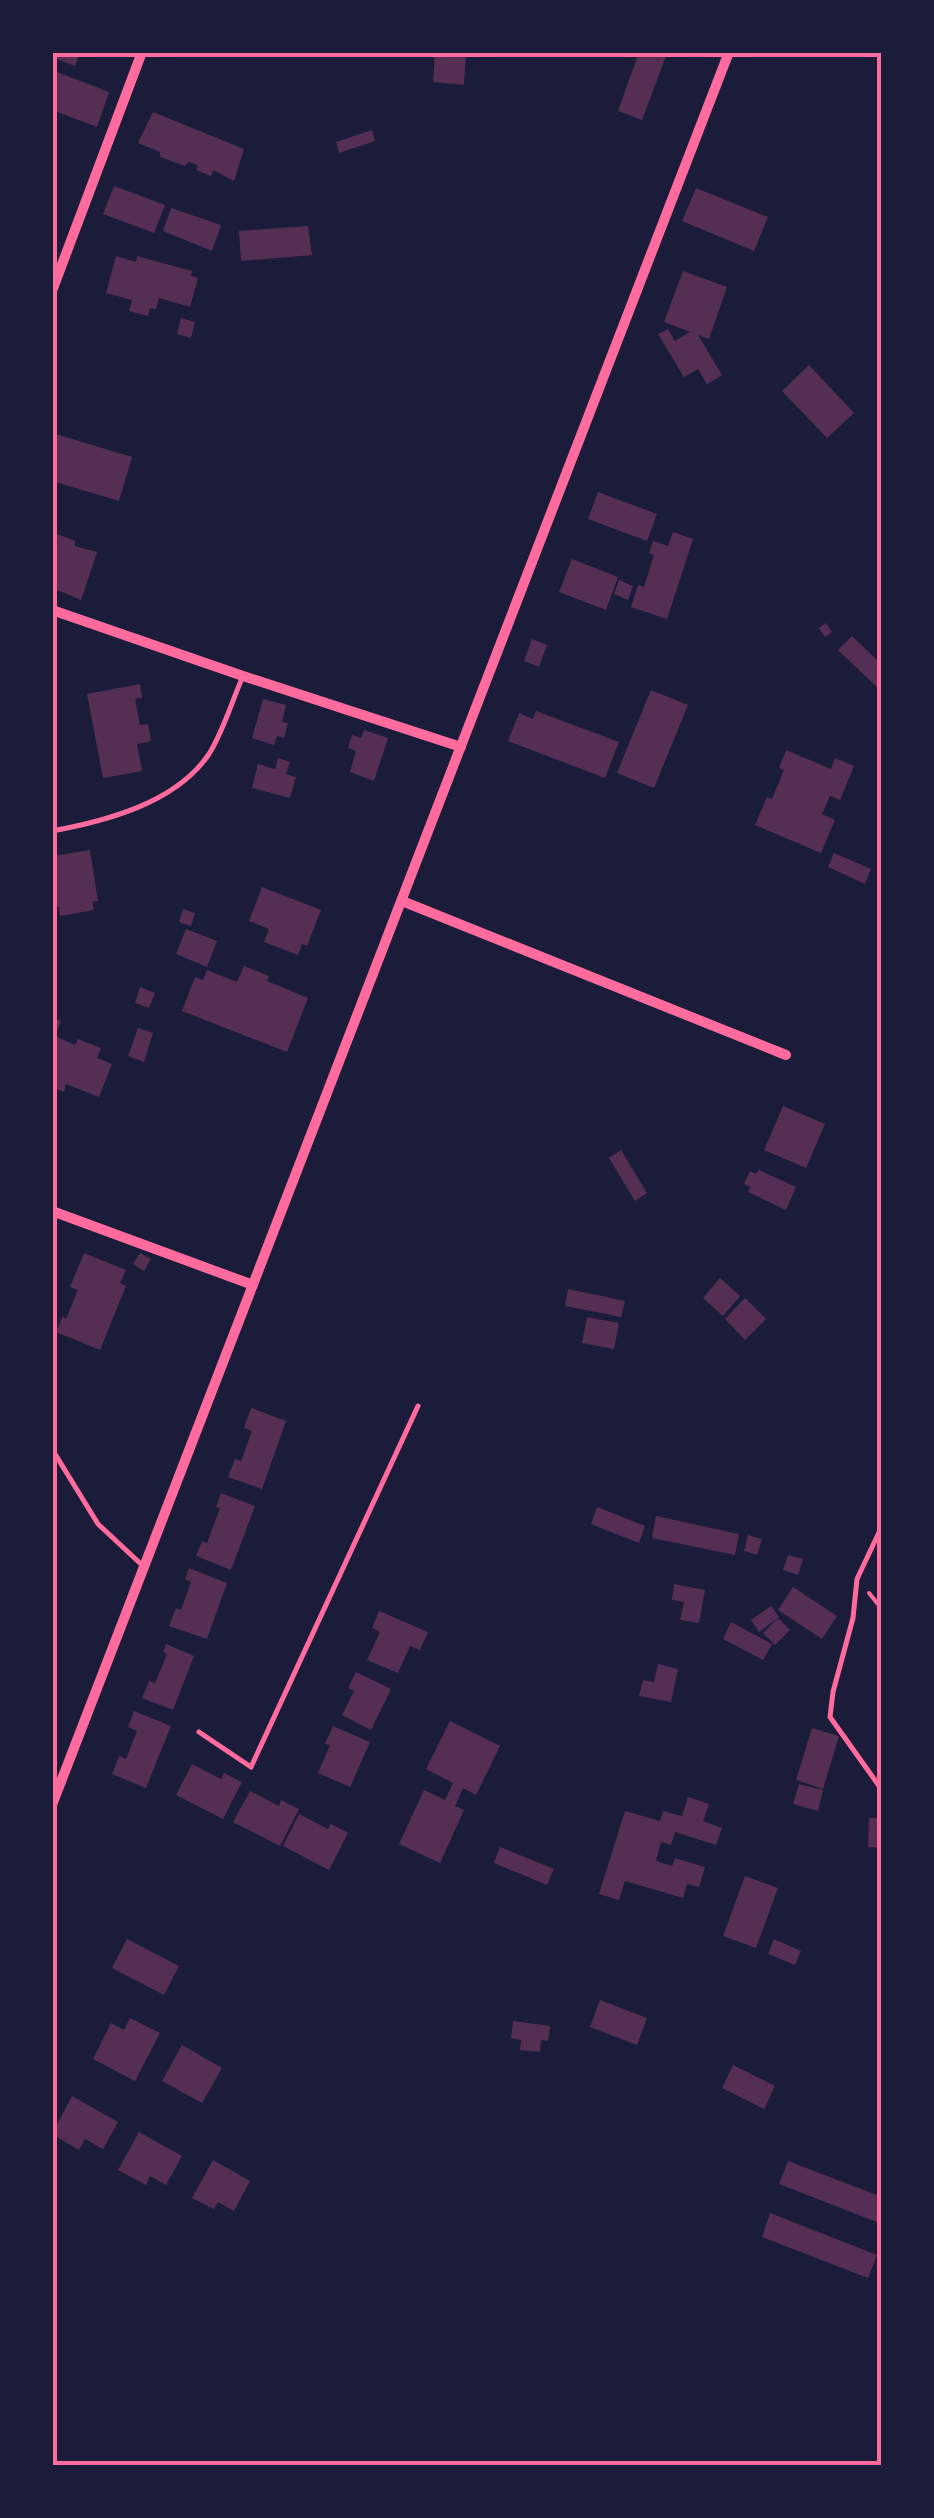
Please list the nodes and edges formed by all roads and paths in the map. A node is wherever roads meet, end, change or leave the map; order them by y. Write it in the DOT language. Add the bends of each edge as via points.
graph roads {
  1 [pos="142,52"];
  2 [pos="730,52"];
  3 [pos="52,292"];
  4 [pos="52,610"];
  5 [pos="242,676"];
  6 [pos="461,747"];
  7 [pos="52,831"];
  8 [pos="402,901"];
  9 [pos="786,1055"];
  10 [pos="52,1211"];
  11 [pos="253,1285"];
  12 [pos="418,1406"];
  13 [pos="52,1449"];
  14 [pos="882,1526"];
  15 [pos="144,1567"];
  16 [pos="199,1732"];
  17 [pos="882,1790"];
  18 [pos="52,1804"];
  1 -- 3 [label="street"];
  2 -- 6 [label="street"];
  4 -- 5 [label="street"];
  5 -- 6 [label="street"];
  5 -- 7 [label="lane" via="209,754 191,773 141,805"];
  6 -- 8 [label="street"];
  8 -- 9 [label="street"];
  8 -- 11 [label="street"];
  10 -- 11 [label="street"];
  11 -- 15 [label="street"];
  12 -- 16 [label="lane" via="251,1768"];
  13 -- 15 [label="lane" via="98,1524"];
  14 -- 17 [label="lane" via="857,1579 830,1717"];
  15 -- 18 [label="street"];
}
